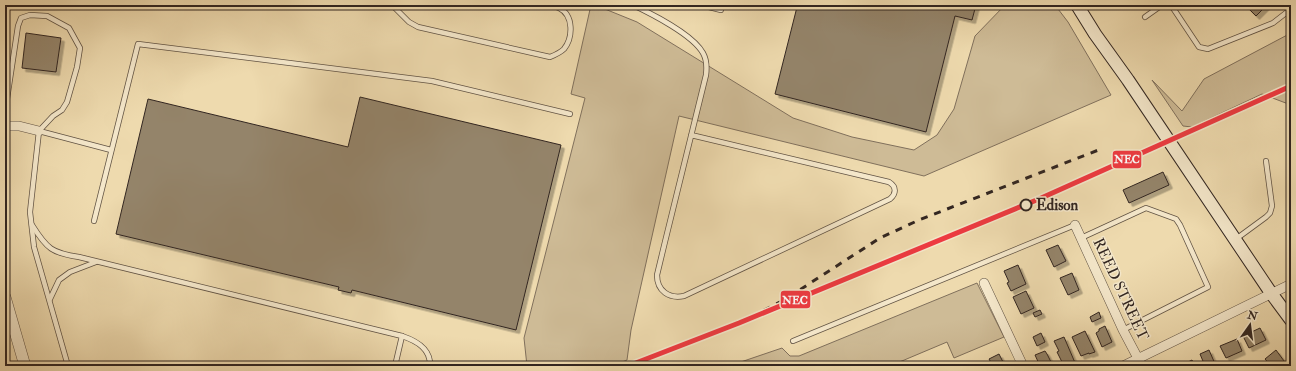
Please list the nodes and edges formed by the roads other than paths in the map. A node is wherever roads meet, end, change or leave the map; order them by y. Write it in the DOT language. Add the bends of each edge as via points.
graph roads {
  1 [pos="354,5"];
  2 [pos="358,5"];
  3 [pos="392,5"];
  4 [pos="547,5"];
  5 [pos="633,5"];
  6 [pos="701,5"];
  7 [pos="721,5"];
  8 [pos="1162,5"];
  9 [pos="1171,5"];
  10 [pos="1080,7"];
  11 [pos="1291,9"];
  12 [pos="1145,17"];
  13 [pos="5,112"];
  14 [pos="570,114"];
  15 [pos="5,126"];
  16 [pos="39,131"];
  17 [pos="691,135"];
  18 [pos="111,150"];
  19 [pos="1266,161"];
  20 [pos="94,222"];
  21 [pos="31,223"];
  22 [pos="1075,225"];
  23 [pos="1081,238"];
  24 [pos="1235,240"];
  25 [pos="97,262"];
  26 [pos="984,283"];
  27 [pos="1291,284"];
  28 [pos="1271,293"];
  29 [pos="5,297"];
  30 [pos="50,299"];
  31 [pos="1291,320"];
  32 [pos="1123,330"];
  33 [pos="402,336"];
  34 [pos="793,341"];
  35 [pos="1140,362"];
  36 [pos="25,366"];
  37 [pos="68,366"];
  38 [pos="395,366"];
  39 [pos="430,366"];
  40 [pos="1023,366"];
  41 [pos="1123,366"];
  1 -- 2 [label="lane"];
  3 -- 4 [label="lane" via="418,27 550,57 564,49 571,30 566,13"];
  5 -- 17 [label="lane" via="666,22 692,41 703,53 707,67 706,75"];
  6 -- 7 [label="lane" via="721,10"];
  8 -- 12 [label="lane"];
  9 -- 11 [label="lane" via="1199,46 1208,49 1272,23"];
  10 -- 24 [label="main road" via="1095,34"];
  13 -- 16 [label="lane" via="21,18 30,15 46,16 69,28 80,48 67,102"];
  14 -- 18 [label="lane" via="432,81 138,44"];
  15 -- 16 [label="street" via="19,126"];
  16 -- 18 [label="lane"];
  16 -- 21 [label="lane"];
  17 -- 17 [label="lane" via="656,275 660,287 670,296 684,296 890,199 895,192 889,182"];
  18 -- 20 [label="lane"];
  19 -- 24 [label="lane" via="1272,206 1270,213"];
  21 -- 25 [label="lane" via="43,242 53,250"];
  21 -- 30 [label="lane" via="34,247"];
  22 -- 23 [label="street, REED STREET"];
  22 -- 34 [label="lane"];
  23 -- 32 [label="street, REED STREET"];
  23 -- 32 [label="lane" via="1146,208 1176,219 1180,225 1208,287"];
  24 -- 28 [label="main road"];
  25 -- 30 [label="lane" via="82,266 59,280"];
  25 -- 33 [label="lane"];
  26 -- 40 [label="street"];
  27 -- 28 [label="street"];
  28 -- 31 [label="main road"];
  28 -- 35 [label="street"];
  29 -- 36 [label="street"];
  30 -- 37 [label="lane"];
  32 -- 35 [label="street, REED STREET"];
  33 -- 38 [label="lane"];
  33 -- 39 [label="lane" via="427,351 431,359"];
  35 -- 41 [label="street"];
}
